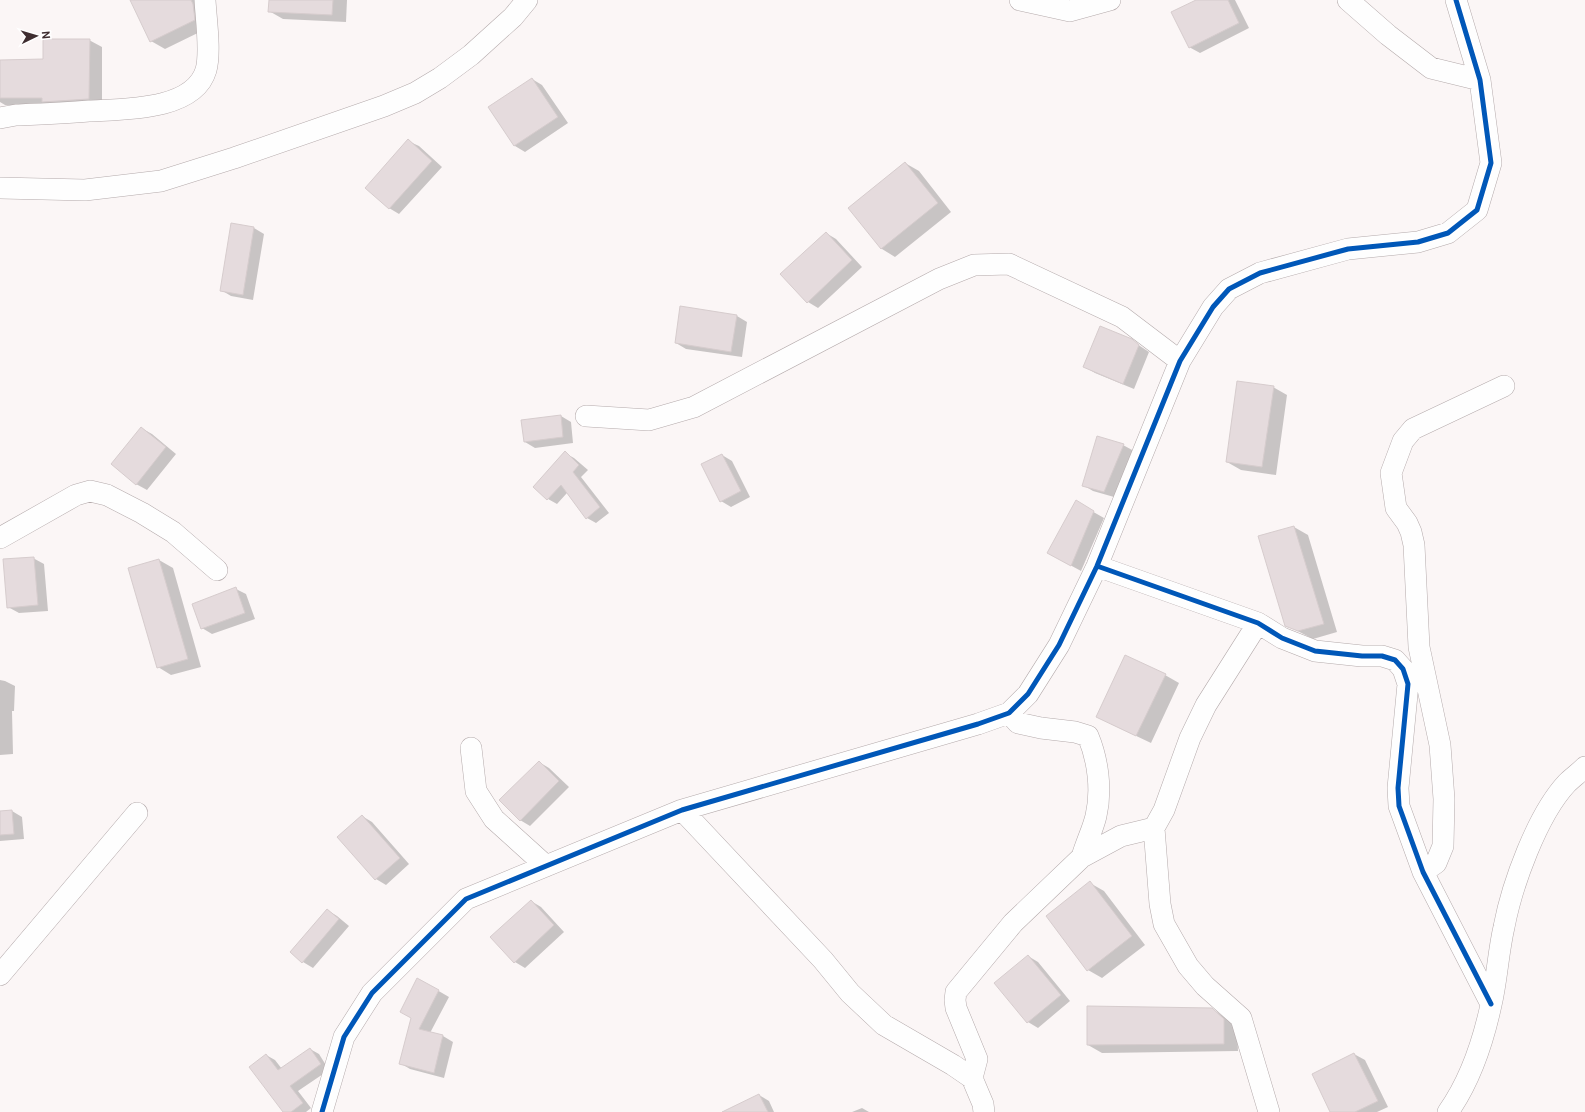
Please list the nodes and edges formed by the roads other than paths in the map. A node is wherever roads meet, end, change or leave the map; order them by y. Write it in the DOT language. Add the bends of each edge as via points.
graph roads {
  1 [pos="205,0"];
  2 [pos="528,0"];
  3 [pos="1020,0"];
  4 [pos="1110,0"];
  5 [pos="1348,0"];
  6 [pos="1456,0"];
  7 [pos="1480,80"];
  8 [pos="0,118"];
  9 [pos="0,188"];
  10 [pos="1180,361"];
  11 [pos="1504,386"];
  12 [pos="586,416"];
  13 [pos="0,538"];
  14 [pos="1097,566"];
  15 [pos="217,570"];
  16 [pos="1258,622"];
  17 [pos="1009,713"];
  18 [pos="471,748"];
  19 [pos="1585,767"];
  20 [pos="1576,787"];
  21 [pos="682,810"];
  22 [pos="137,814"];
  23 [pos="1154,828"];
  24 [pos="1082,857"];
  25 [pos="546,866"];
  26 [pos="1423,872"];
  27 [pos="0,975"];
  28 [pos="1491,1004"];
  29 [pos="972,1078"];
  30 [pos="322,1112"];
  31 [pos="984,1112"];
  32 [pos="1269,1112"];
  33 [pos="1448,1112"];
  1 -- 8 [label="street" via="208,52 206,70 201,82 192,90 174,100 147,108"];
  2 -- 9 [label="street" via="513,18 440,78 415,93 384,106 161,180 86,190"];
  3 -- 4 [label="street" via="1070,11"];
  5 -- 7 [label="street" via="1431,68"];
  6 -- 7 [label="street"];
  7 -- 10 [label="street" via="1491,163 1477,210 1448,233 1418,242 1348,249 1260,273 1229,288 1213,307"];
  10 -- 12 [label="street" via="1122,317 1009,264 974,265 939,279 694,407 649,420"];
  10 -- 14 [label="street"];
  11 -- 26 [label="street" via="1413,429 1403,441 1391,474 1396,508 1407,523 1414,545 1419,647 1440,745 1444,799 1442,846 1436,863"];
  13 -- 15 [label="street" via="76,496 90,491 107,495 173,532"];
  14 -- 16 [label="street"];
  14 -- 17 [label="street" via="1059,645 1028,694"];
  16 -- 23 [label="street" via="1206,705 1190,738 1164,810"];
  16 -- 26 [label="street" via="1282,638 1315,651 1382,656 1395,660 1403,669 1408,684 1398,788 1399,806"];
  17 -- 21 [label="street"];
  17 -- 24 [label="street" via="1018,723 1088,736 1095,751 1099,790 1096,816"];
  18 -- 25 [label="street" via="476,791 494,819"];
  19 -- 20 [label="street"];
  20 -- 28 [label="street" via="1542,818 1517,880 1504,926"];
  21 -- 25 [label="street"];
  21 -- 29 [label="street" via="823,960 850,993 884,1025"];
  22 -- 27 [label="street"];
  23 -- 24 [label="street" via="1121,836"];
  23 -- 32 [label="street" via="1164,924 1188,966 1205,986 1241,1018"];
  24 -- 29 [label="street" via="1013,923 956,992 956,1008 977,1059"];
  25 -- 30 [label="street" via="466,900 372,993 344,1037"];
  26 -- 28 [label="street"];
  28 -- 33 [label="street" via="1483,1037 1470,1071"];
  29 -- 31 [label="street"];
}
